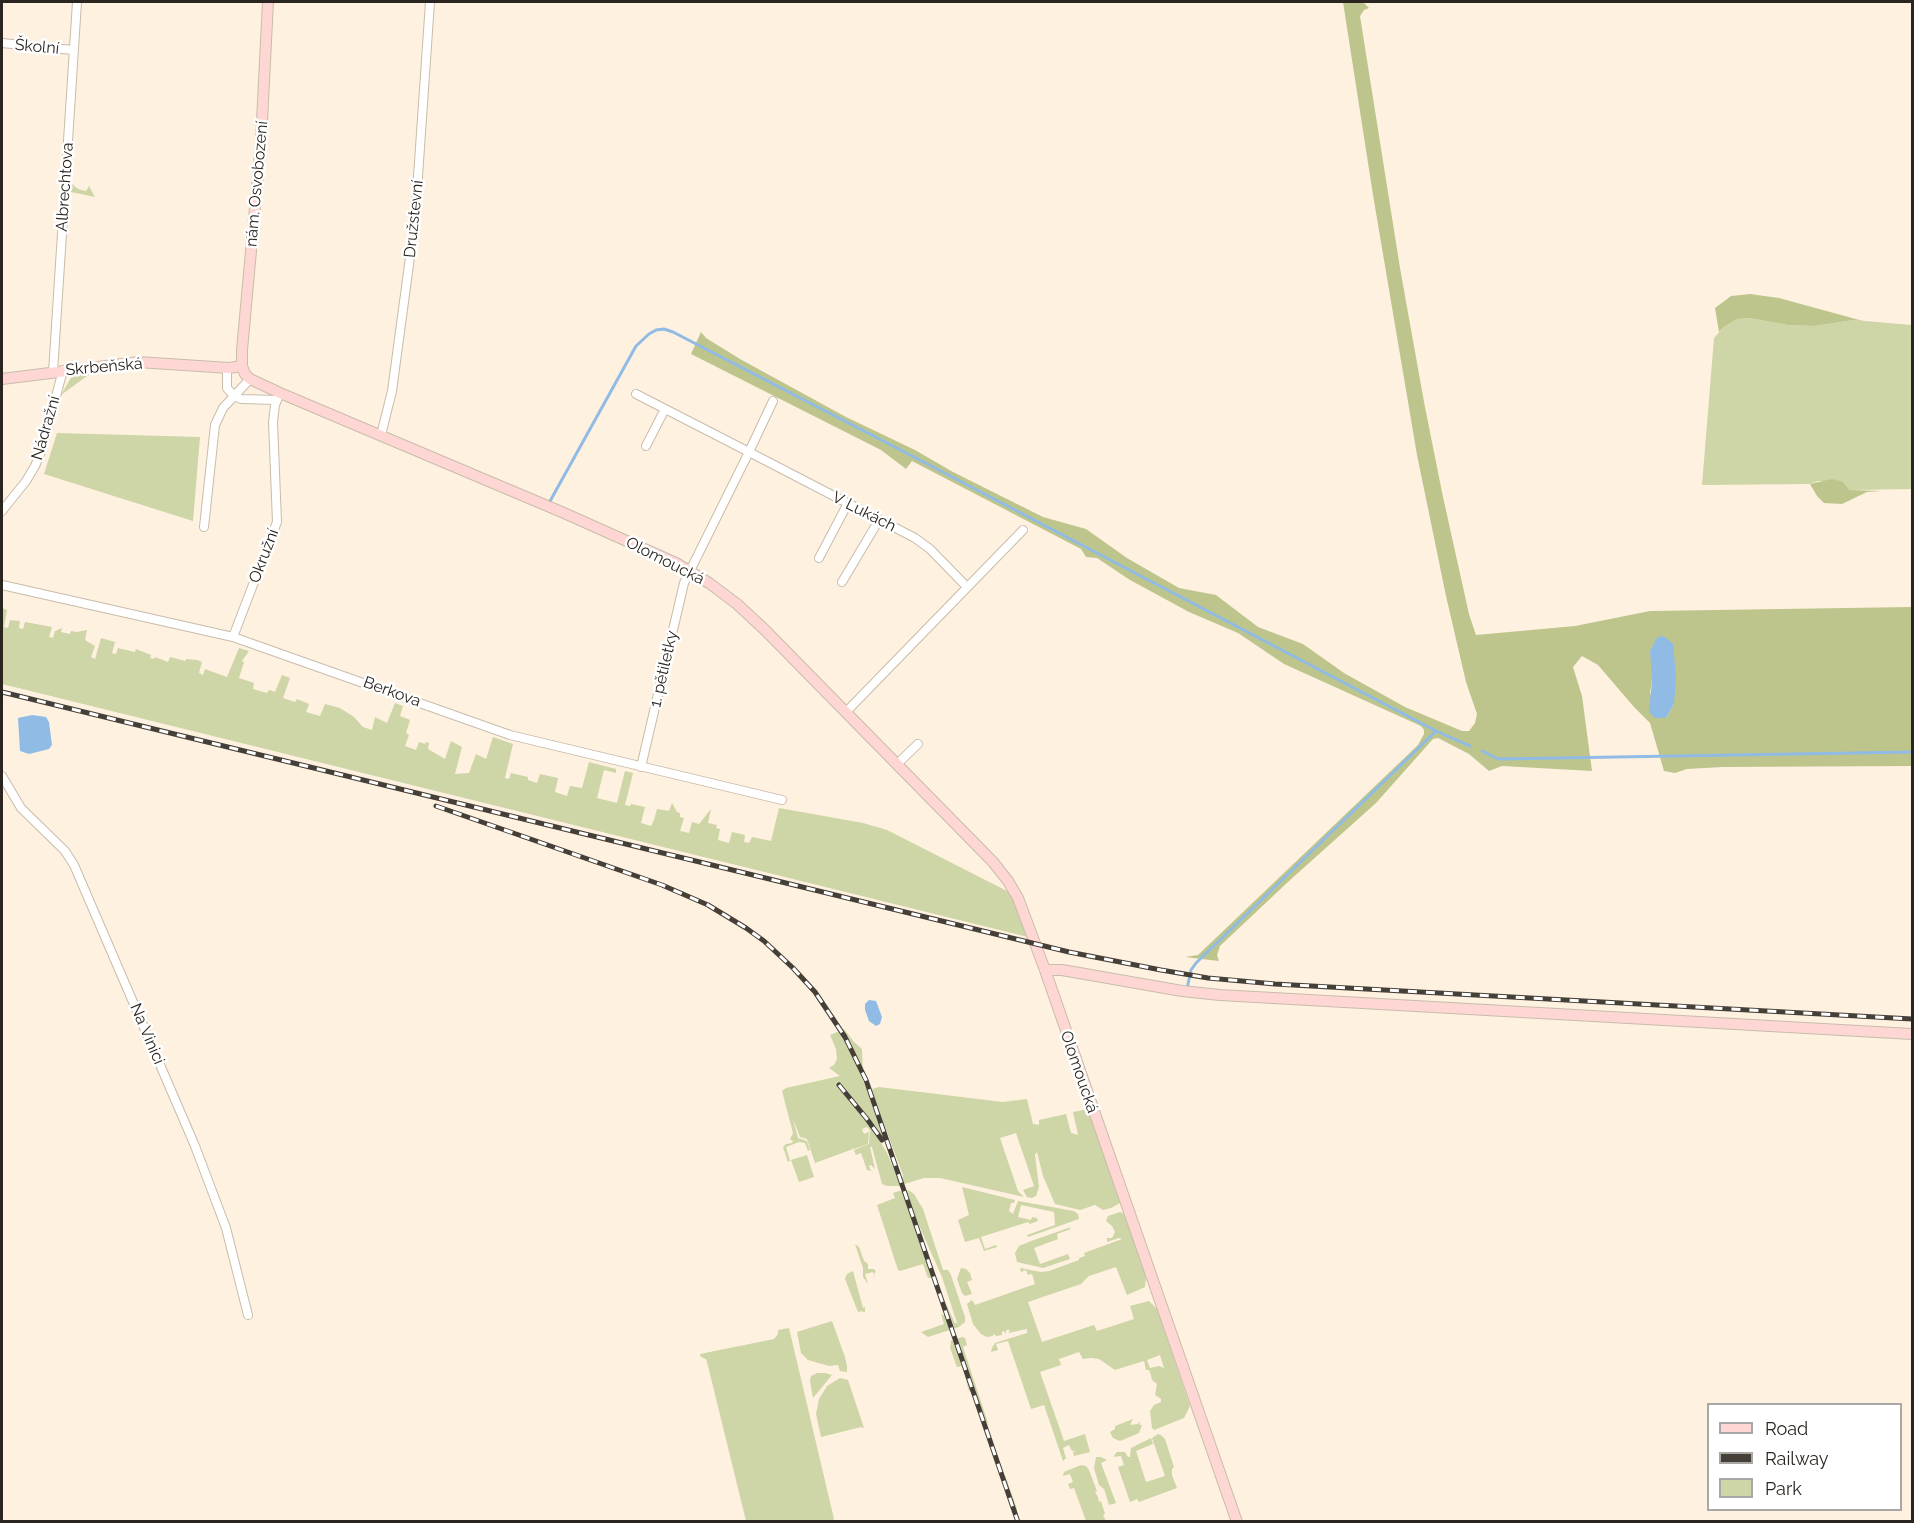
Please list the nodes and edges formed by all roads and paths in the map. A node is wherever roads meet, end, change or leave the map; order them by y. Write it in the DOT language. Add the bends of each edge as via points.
graph roads {
  1 [pos="77,2"];
  2 [pos="268,2"];
  3 [pos="430,2"];
  4 [pos="2,44"];
  5 [pos="73,50"];
  6 [pos="242,366"];
  7 [pos="227,368"];
  8 [pos="58,371"];
  9 [pos="2,379"];
  10 [pos="250,379"];
  11 [pos="636,394"];
  12 [pos="234,396"];
  13 [pos="278,397"];
  14 [pos="773,401"];
  15 [pos="665,409"];
  16 [pos="381,435"];
  17 [pos="646,446"];
  18 [pos="749,452"];
  19 [pos="848,504"];
  20 [pos="2,511"];
  21 [pos="879,520"];
  22 [pos="204,527"];
  23 [pos="1023,530"];
  24 [pos="819,558"];
  25 [pos="690,571"];
  26 [pos="842,582"];
  27 [pos="2,585"];
  28 [pos="967,587"];
  29 [pos="233,637"];
  30 [pos="846,712"];
  31 [pos="918,744"];
  32 [pos="897,764"];
  33 [pos="641,767"];
  34 [pos="2,776"];
  35 [pos="782,800"];
  36 [pos="1045,970"];
  37 [pos="1912,1034"];
  38 [pos="248,1315"];
  39 [pos="1236,1521"];
  1 -- 5 [label="street, Albrechtova"];
  2 -- 6 [label="street, nám. Osvobození"];
  3 -- 16 [label="street, Družstevní" via="418,187 392,391"];
  4 -- 5 [label="street, Školní"];
  5 -- 8 [label="street, Albrechtova"];
  6 -- 7 [label="street, Skrbeňská"];
  6 -- 10 [label="street"];
  7 -- 8 [label="street, Skrbeňská" via="138,362"];
  7 -- 12 [label="street" via="228,388"];
  8 -- 9 [label="street, Skrbeňská"];
  8 -- 20 [label="street, Nádražní" via="36,466"];
  10 -- 12 [label="street"];
  10 -- 13 [label="street, Olomoucká"];
  11 -- 15 [label="street, V Lukách"];
  12 -- 13 [label="street"];
  12 -- 22 [label="street" via="215,425"];
  13 -- 16 [label="street, Olomoucká"];
  13 -- 29 [label="street, Okružní" via="273,429 278,522"];
  14 -- 18 [label="street"];
  15 -- 17 [label="street"];
  15 -- 18 [label="street, V Lukách"];
  16 -- 25 [label="street, Olomoucká"];
  18 -- 19 [label="street, V Lukách"];
  18 -- 25 [label="street"];
  19 -- 21 [label="street, V Lukách"];
  19 -- 24 [label="street"];
  21 -- 26 [label="street"];
  21 -- 28 [label="street, V Lukách" via="921,543"];
  23 -- 28 [label="street"];
  25 -- 30 [label="street, Olomoucká" via="751,617"];
  25 -- 33 [label="street, 1. pětiletky" via="682,589"];
  27 -- 29 [label="street, Berkova"];
  28 -- 30 [label="street"];
  29 -- 33 [label="street, Berkova" via="510,735"];
  30 -- 32 [label="street, Olomoucká"];
  31 -- 32 [label="street"];
  32 -- 36 [label="street, Olomoucká" via="1001,871 1018,898"];
  33 -- 35 [label="street, Berkova"];
  34 -- 38 [label="street, Na Vinici" via="21,808 65,851 82,883 195,1146 226,1228"];
  36 -- 37 [label="street" via="1232,996"];
  36 -- 39 [label="street, Olomoucká"];
}
